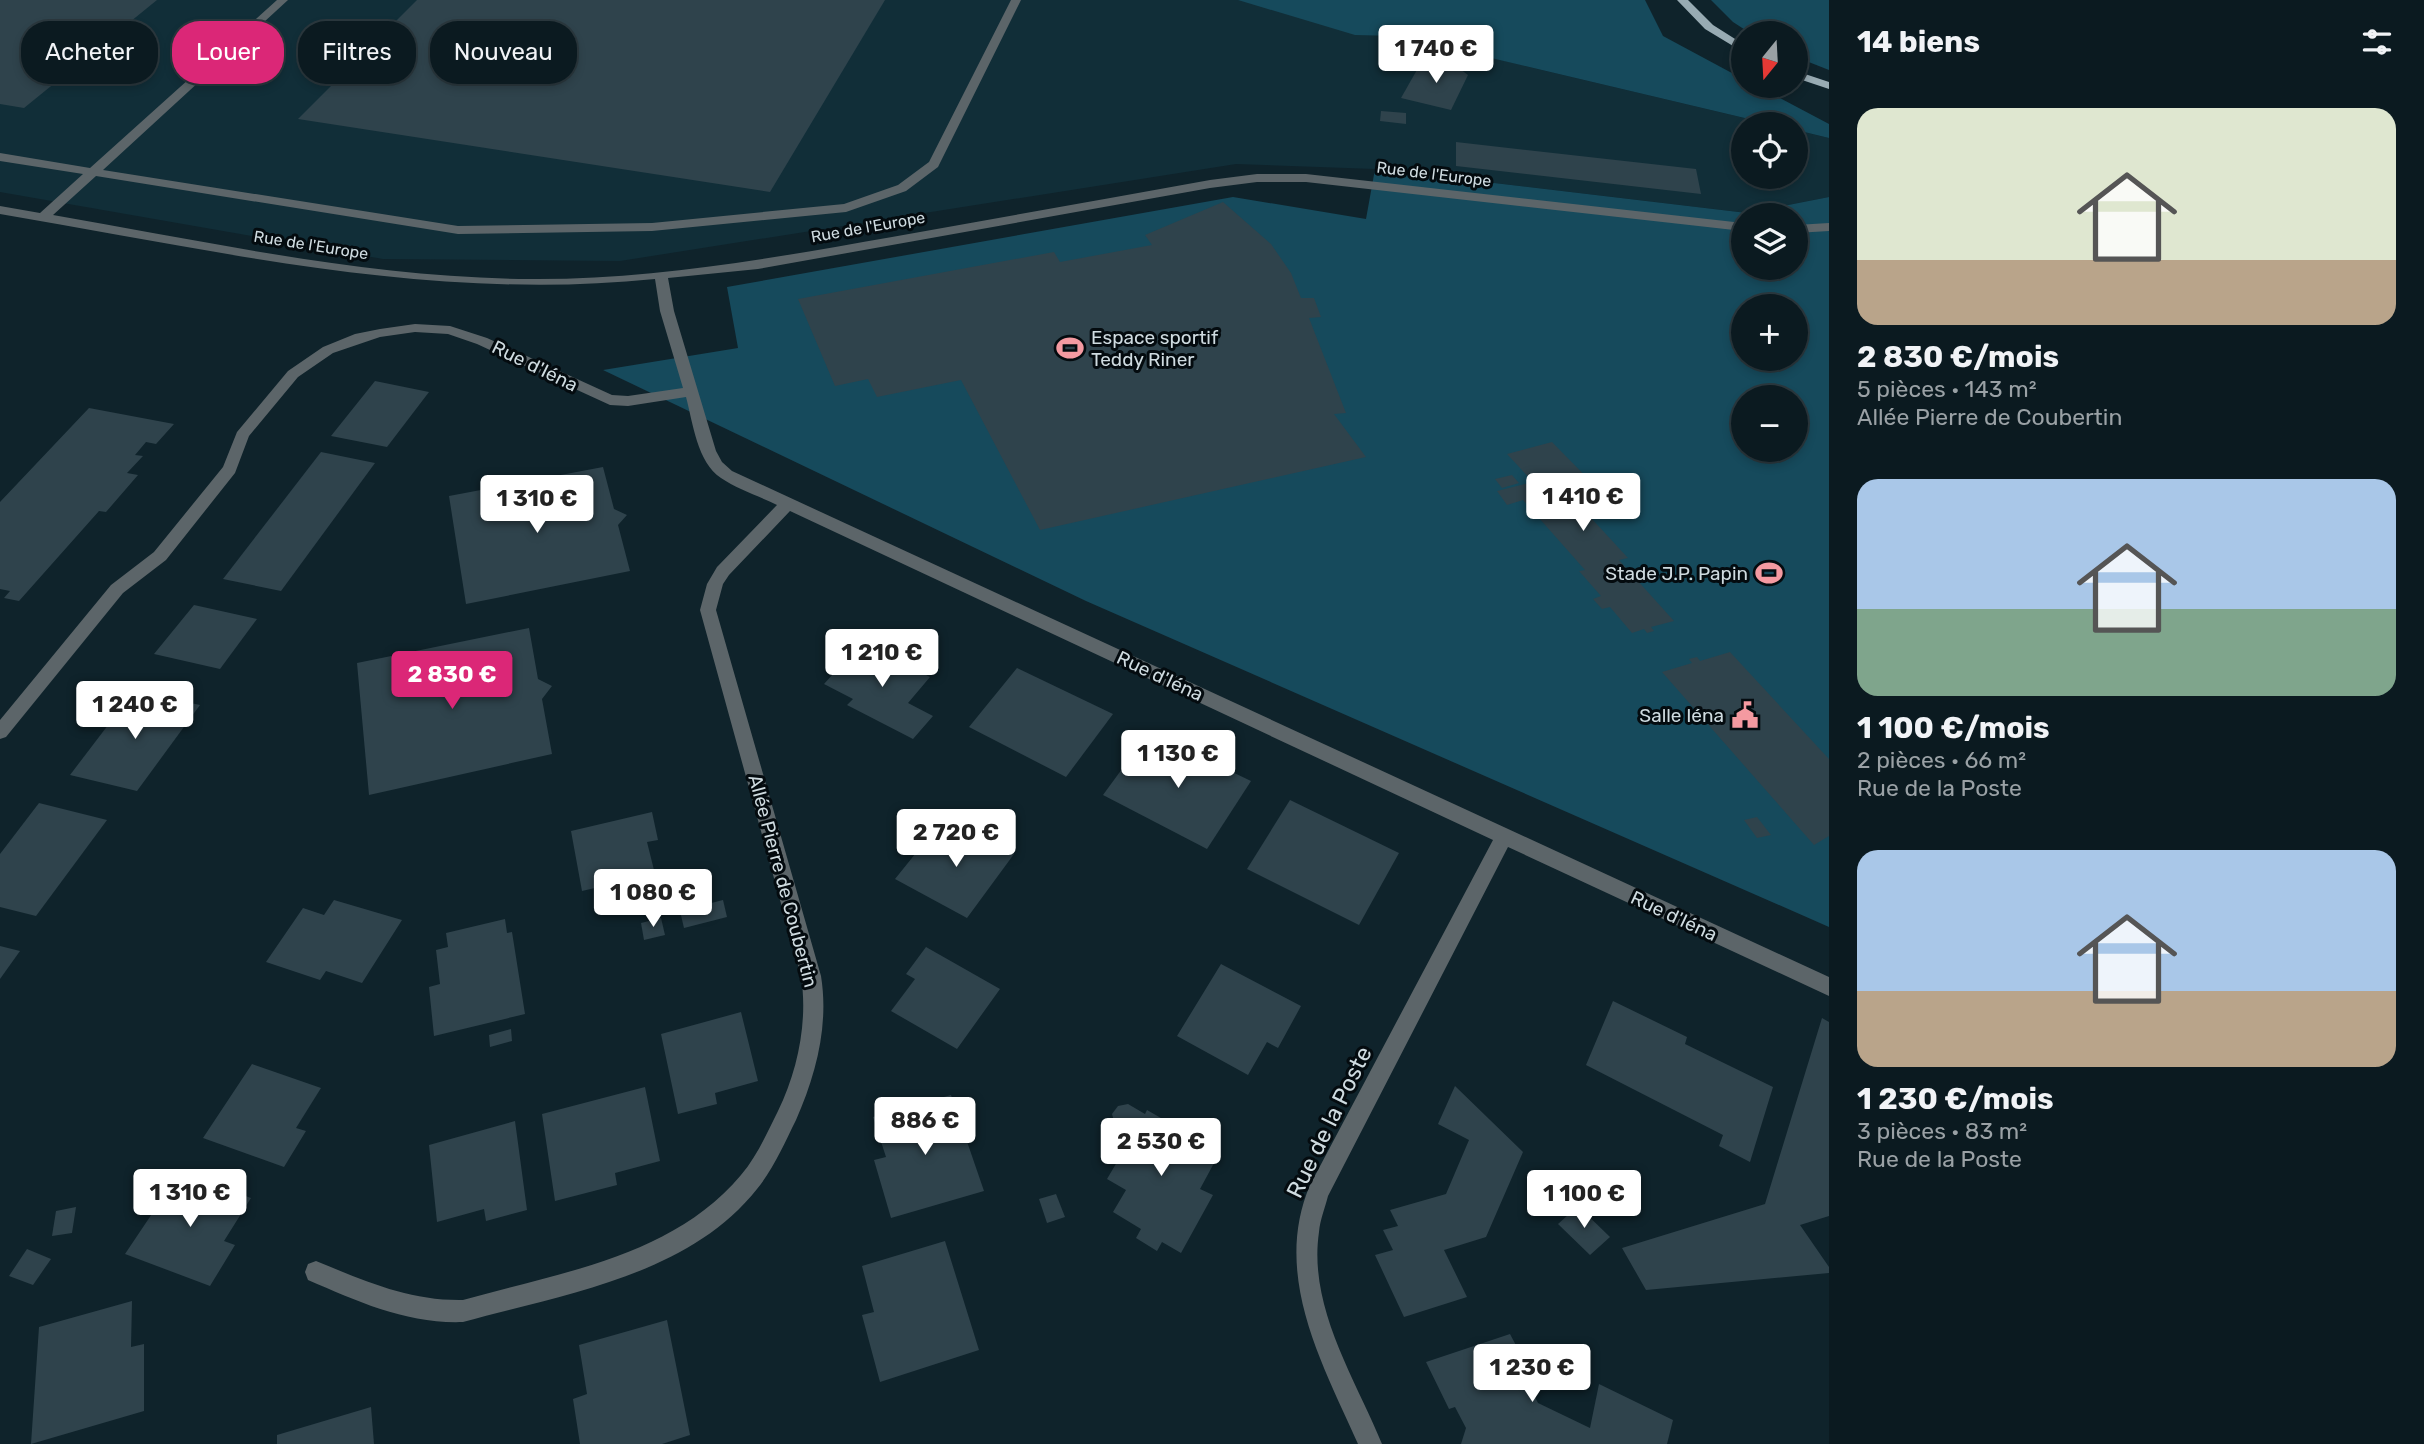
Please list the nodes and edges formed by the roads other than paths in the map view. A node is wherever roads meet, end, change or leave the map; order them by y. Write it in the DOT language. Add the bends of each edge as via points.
graph roads {
  1 [pos="283,0"];
  2 [pos="1016,0"];
  3 [pos="1682,0"];
  4 [pos="1731,41"];
  5 [pos="1808,79"];
  6 [pos="1829,87"];
  7 [pos="0,157"];
  8 [pos="93,172"];
  9 [pos="0,210"];
  10 [pos="43,217"];
  11 [pos="1731,226"];
  12 [pos="1829,227"];
  13 [pos="1808,228"];
  14 [pos="661,275"];
  15 [pos="690,392"];
  16 [pos="788,504"];
  17 [pos="0,732"];
  18 [pos="1504,836"];
  19 [pos="1829,987"];
  20 [pos="316,1272"];
  21 [pos="1370,1444"];
  1 -- 8 [label="street"];
  2 -- 8 [label="street" via="934,164 902,188 846,208 652,227 458,230"];
  3 -- 4 [label="main road"];
  5 -- 6 [label="street"];
  7 -- 8 [label="street"];
  8 -- 10 [label="street"];
  9 -- 10 [label="street, Rue de l'Europe"];
  10 -- 14 [label="street, Rue de l'Europe" via="356,271 423,278 532,283"];
  11 -- 14 [label="street, Rue de l'Europe" via="1337,180 1257,178 758,265"];
  12 -- 13 [label="street"];
  14 -- 15 [label="street, Rue d'Iéna"];
  15 -- 16 [label="street, Rue d'Iéna" via="712,459 720,470"];
  15 -- 17 [label="street, Rue d'Iéna" via="617,401 589,393 450,330 380,333 328,350 293,374 242,435 230,469 160,556 117,589"];
  16 -- 18 [label="street, Rue d'Iéna"];
  16 -- 20 [label="street, Allée Pierre de Coubertin" via="723,571 708,610 815,1000 804,1073 769,1153 728,1205 670,1246 635,1262 463,1311 439,1313 388,1303"];
  18 -- 19 [label="street, Rue d'Iéna"];
  18 -- 21 [label="street, Rue de la Poste" via="1318,1193 1307,1234 1308,1280 1322,1334"];
}
